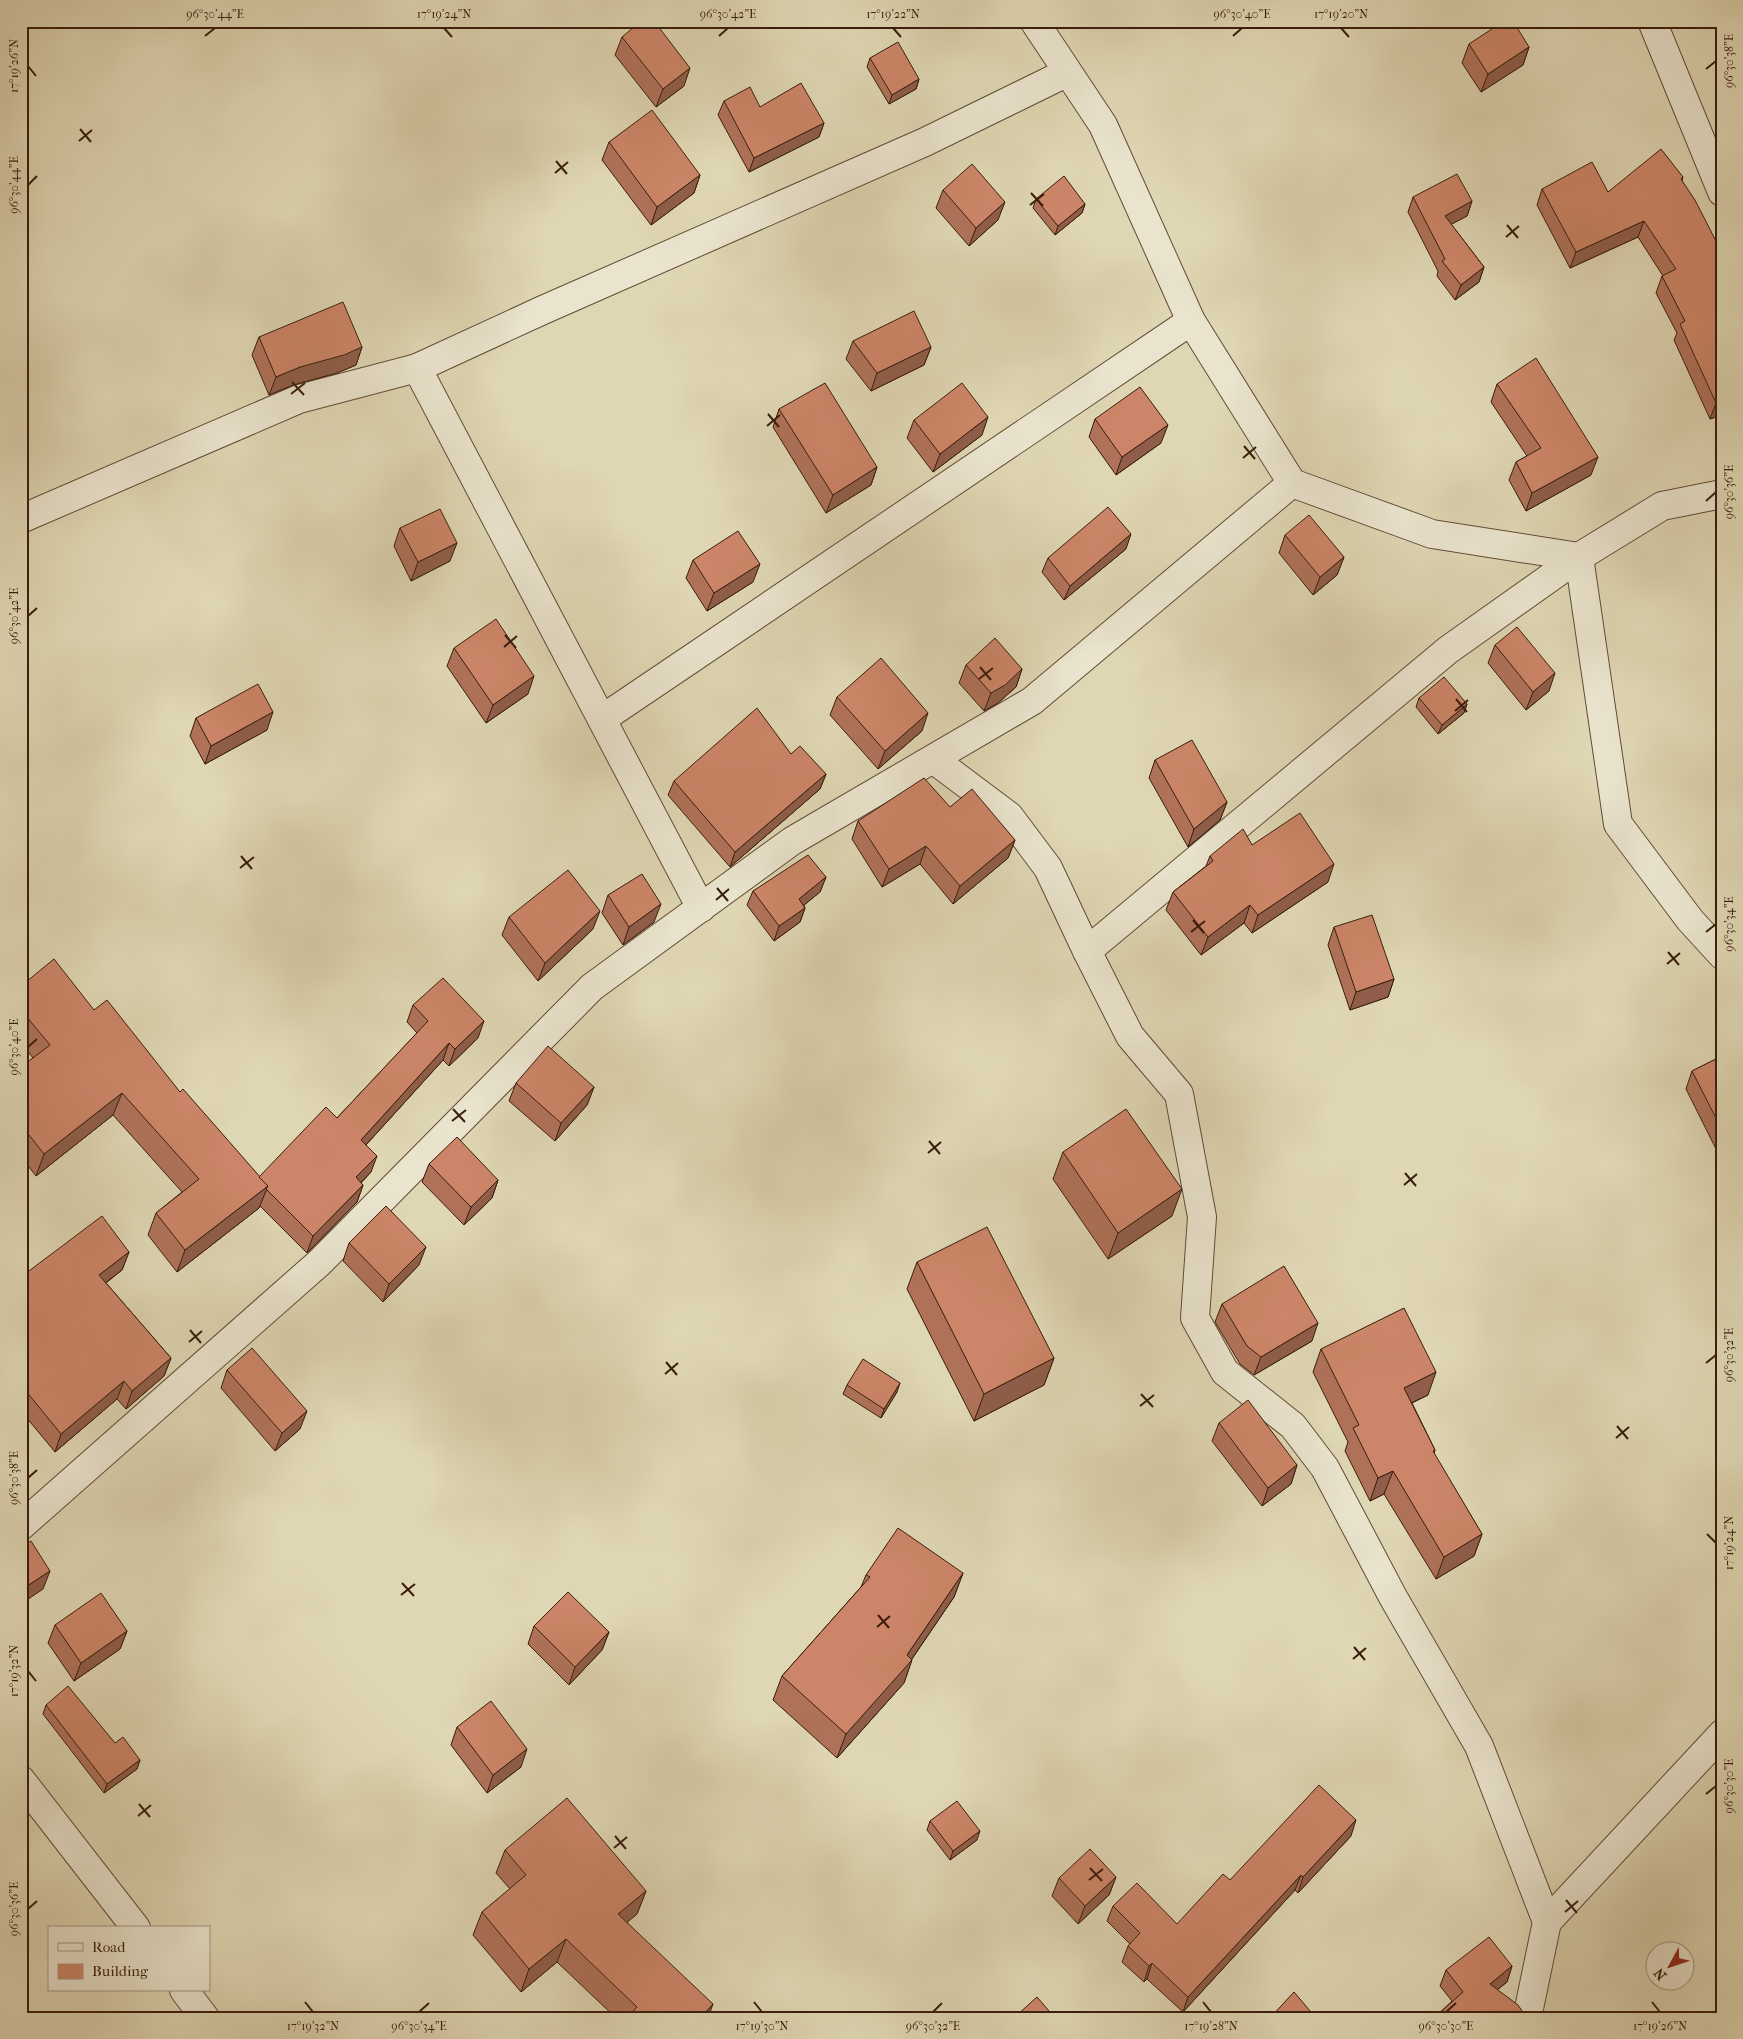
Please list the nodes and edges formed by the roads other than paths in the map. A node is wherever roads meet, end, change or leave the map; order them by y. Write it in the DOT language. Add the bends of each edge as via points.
graph roads {
  1 [pos="1034,21"];
  2 [pos="1652,21"];
  3 [pos="1066,73"];
  4 [pos="1722,192"];
  5 [pos="1191,320"];
  6 [pos="417,368"];
  7 [pos="1292,483"];
  8 [pos="1722,494"];
  9 [pos="21,519"];
  10 [pos="1579,557"];
  11 [pos="602,719"];
  12 [pos="933,759"];
  13 [pos="701,908"];
  14 [pos="1087,951"];
  15 [pos="1722,955"];
  16 [pos="21,1526"];
  17 [pos="1722,1734"];
  18 [pos="21,1780"];
  19 [pos="1547,1922"];
  20 [pos="134,1926"];
  21 [pos="186,1992"];
  22 [pos="205,2018"];
  23 [pos="1527,2018"];
  1 -- 3 [label="street"];
  2 -- 4 [label="street"];
  3 -- 5 [label="street" via="1103,125"];
  3 -- 6 [label="street" via="925,142"];
  5 -- 7 [label="street"];
  5 -- 11 [label="street"];
  6 -- 9 [label="street" via="299,399"];
  6 -- 11 [label="street"];
  7 -- 10 [label="street" via="1432,534"];
  7 -- 12 [label="street" via="1032,701"];
  8 -- 10 [label="street" via="1662,506"];
  10 -- 14 [label="street" via="1448,650"];
  10 -- 15 [label="street" via="1618,824 1690,920"];
  11 -- 13 [label="street"];
  12 -- 13 [label="street" via="792,841"];
  12 -- 14 [label="street" via="1009,816 1048,868"];
  13 -- 16 [label="street" via="592,987 319,1263"];
  14 -- 19 [label="street" via="1130,1036 1178,1094 1202,1217 1195,1318 1225,1372 1293,1426 1325,1468 1393,1597 1479,1746"];
  17 -- 19 [label="street"];
  18 -- 20 [label="street"];
  19 -- 23 [label="street"];
  21 -- 22 [label="street"];
}
